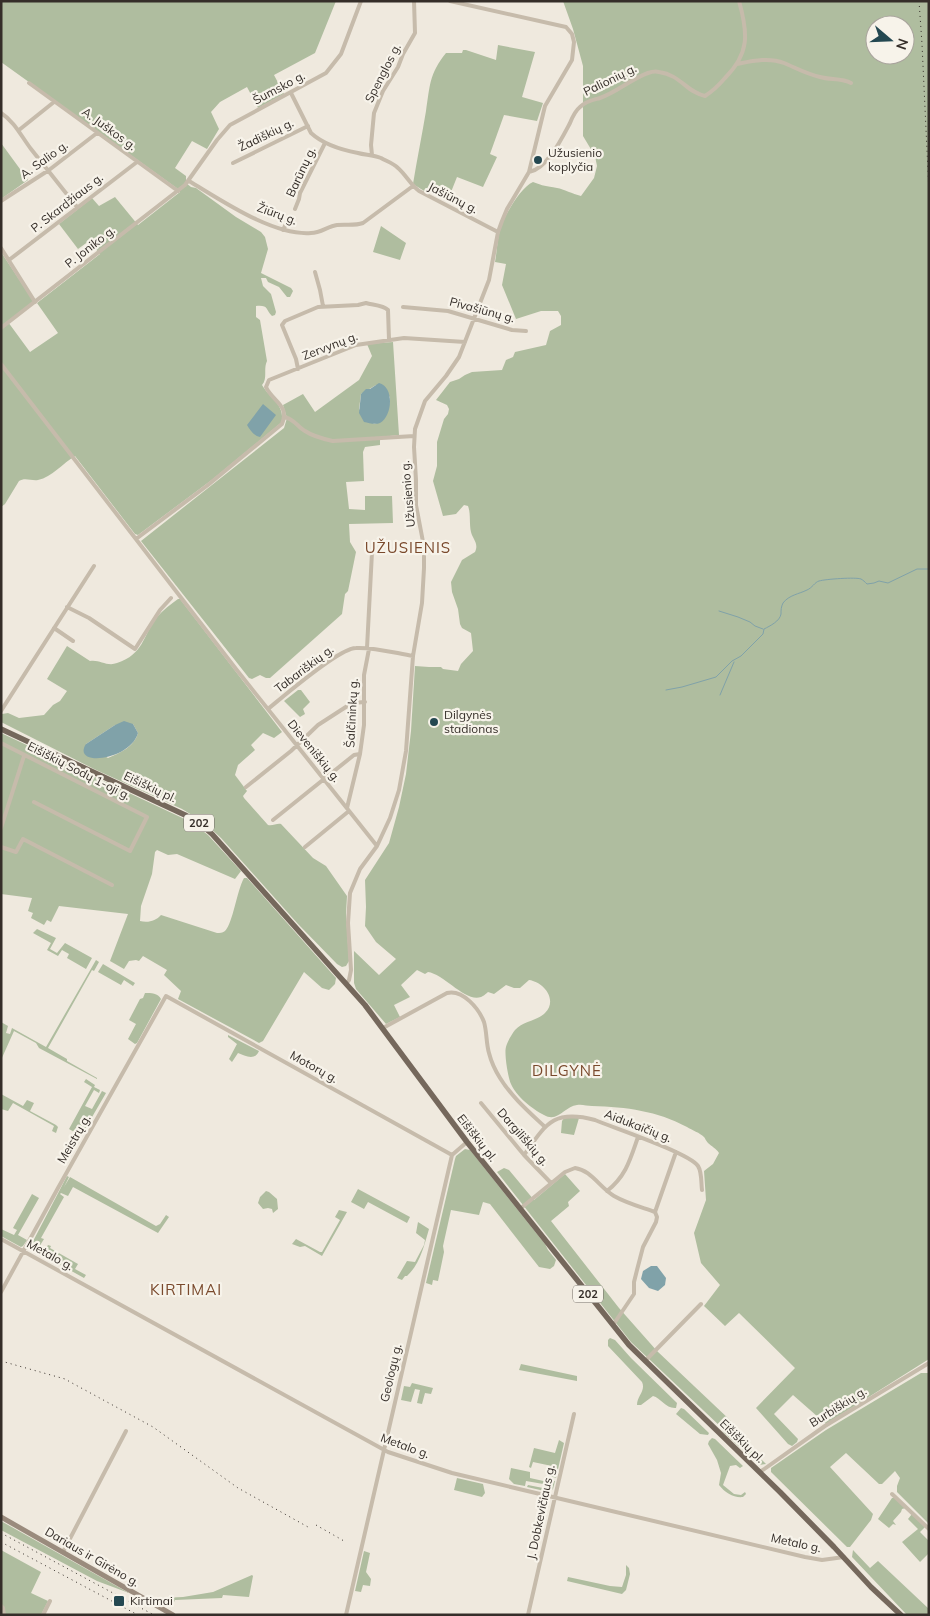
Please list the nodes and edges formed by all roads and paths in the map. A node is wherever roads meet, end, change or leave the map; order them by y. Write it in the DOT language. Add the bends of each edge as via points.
graph roads {
  1 [pos="362,1"];
  2 [pos="414,1"];
  3 [pos="450,1"];
  4 [pos="474,1"];
  5 [pos="739,1"];
  6 [pos="472,6"];
  7 [pos="737,64"];
  8 [pos="29,83"];
  9 [pos="851,83"];
  10 [pos="291,93"];
  11 [pos="54,102"];
  12 [pos="1,113"];
  13 [pos="308,126"];
  14 [pos="19,130"];
  15 [pos="97,133"];
  16 [pos="325,143"];
  17 [pos="372,155"];
  18 [pos="137,162"];
  19 [pos="233,163"];
  20 [pos="49,170"];
  21 [pos="529,172"];
  22 [pos="189,181"];
  23 [pos="413,186"];
  24 [pos="178,191"];
  25 [pos="1,201"];
  26 [pos="77,208"];
  27 [pos="294,209"];
  28 [pos="289,218"];
  29 [pos="283,230"];
  30 [pos="498,232"];
  31 [pos="1,248"];
  32 [pos="9,260"];
  33 [pos="315,272"];
  34 [pos="36,302"];
  35 [pos="323,306"];
  36 [pos="403,307"];
  37 [pos="472,319"];
  38 [pos="1,328"];
  39 [pos="526,331"];
  40 [pos="389,340"];
  41 [pos="464,342"];
  42 [pos="1,364"];
  43 [pos="298,368"];
  44 [pos="284,415"];
  45 [pos="414,436"];
  46 [pos="136,539"];
  47 [pos="372,552"];
  48 [pos="94,566"];
  49 [pos="171,598"];
  50 [pos="67,607"];
  51 [pos="54,628"];
  52 [pos="73,641"];
  53 [pos="368,649"];
  54 [pos="413,656"];
  55 [pos="365,702"];
  56 [pos="268,709"];
  57 [pos="1,711"];
  58 [pos="1,729"];
  59 [pos="1,743"];
  60 [pos="296,745"];
  61 [pos="360,754"];
  62 [pos="24,756"];
  63 [pos="324,780"];
  64 [pos="246,788"];
  65 [pos="34,802"];
  66 [pos="348,810"];
  67 [pos="273,820"];
  68 [pos="1,828"];
  69 [pos="377,846"];
  70 [pos="1,847"];
  71 [pos="305,847"];
  72 [pos="112,885"];
  73 [pos="346,984"];
  74 [pos="166,996"];
  75 [pos="383,1028"];
  76 [pos="481,1103"];
  77 [pos="544,1126"];
  78 [pos="638,1137"];
  79 [pos="467,1142"];
  80 [pos="676,1152"];
  81 [pos="524,1154"];
  82 [pos="452,1155"];
  83 [pos="551,1183"];
  84 [pos="702,1190"];
  85 [pos="606,1191"];
  86 [pos="521,1208"];
  87 [pos="655,1212"];
  88 [pos="1,1239"];
  89 [pos="23,1251"];
  90 [pos="1,1292"];
  91 [pos="702,1304"];
  92 [pos="613,1325"];
  93 [pos="645,1360"];
  94 [pos="929,1364"];
  95 [pos="574,1414"];
  96 [pos="126,1431"];
  97 [pos="383,1450"];
  98 [pos="760,1472"];
  99 [pos="892,1494"];
  100 [pos="554,1497"];
  101 [pos="1,1517"];
  102 [pos="929,1529"];
  103 [pos="63,1552"];
  104 [pos="844,1557"];
  105 [pos="50,1601"];
  106 [pos="1,1606"];
  107 [pos="4,1615"];
  108 [pos="43,1615"];
  109 [pos="173,1615"];
  110 [pos="346,1615"];
  111 [pos="528,1615"];
  112 [pos="901,1615"];
  1 -- 10 [label="street, Šumsko g." via="338,60 321,77"];
  2 -- 17 [label="street, Spenglos g." via="415,33 374,113"];
  3 -- 6 [label="street"];
  4 -- 6 [label="street"];
  5 -- 7 [label="street, Palionių g." via="745,44"];
  6 -- 21 [label="street, Užusienio g." via="566,27 573,38 574,55 546,106"];
  7 -- 9 [label="street" via="770,59 815,76"];
  7 -- 21 [label="street, Palionių g." via="705,96 696,94 672,75 656,72 636,78 590,101 576,112 548,159"];
  8 -- 11 [label="street, A. Juškos g."];
  10 -- 13 [label="street, Jašiūnų g."];
  10 -- 22 [label="street, Šumsko g." via="230,125"];
  11 -- 14 [label="street"];
  11 -- 15 [label="street, A. Juškos g."];
  12 -- 14 [label="street"];
  13 -- 16 [label="street, Jašiūnų g." via="316,138"];
  13 -- 19 [label="street, Žadiškių g."];
  14 -- 20 [label="street"];
  15 -- 18 [label="street, A. Juškos g."];
  15 -- 20 [label="street, A. Salio g."];
  16 -- 17 [label="street, Jašiūnų g."];
  16 -- 27 [label="street, Barūnų g."];
  17 -- 23 [label="street, Jašiūnų g." via="395,165"];
  18 -- 24 [label="street, A. Juškos g."];
  18 -- 26 [label="street, P. Skardžiaus g."];
  20 -- 25 [label="street, A. Salio g."];
  20 -- 26 [label="street"];
  21 -- 30 [label="street, Užusienio g." via="507,209"];
  22 -- 24 [label="street, P. Joniko g."];
  22 -- 29 [label="street, Žiūrų g." via="231,207"];
  23 -- 29 [label="street, Žiūrų g." via="358,224 336,225 310,234"];
  23 -- 30 [label="street, Jašiūnų g."];
  24 -- 34 [label="street, P. Joniko g."];
  26 -- 32 [label="street, P. Skardžiaus g."];
  28 -- 29 [label="street"];
  30 -- 37 [label="street, Užusienio g." via="489,280"];
  31 -- 32 [label="street"];
  32 -- 34 [label="street"];
  33 -- 35 [label="street"];
  34 -- 38 [label="street, P. Joniko g."];
  35 -- 40 [label="street" via="366,303 386,308"];
  35 -- 43 [label="street" via="282,325"];
  36 -- 37 [label="street, Pivašiūnų g." via="448,311"];
  37 -- 39 [label="street, Pivašiūnų g."];
  37 -- 41 [label="street, Užusienio g."];
  40 -- 41 [label="street, Zervynų g." via="419,338"];
  40 -- 43 [label="street, Zervynų g." via="348,347"];
  41 -- 45 [label="street, Užusienio g." via="454,366 423,404"];
  42 -- 46 [label="street, Dieveniškių g."];
  43 -- 44 [label="street, Zervynų g." via="269,380 266,385 281,404"];
  44 -- 45 [label="street" via="305,432 334,441"];
  44 -- 46 [label="street" via="280,427"];
  45 -- 54 [label="street, Užusienio g." via="416,505 424,547 424,568"];
  46 -- 56 [label="street, Dieveniškių g."];
  47 -- 53 [label="street, Šalčininkų g."];
  48 -- 50 [label="street"];
  49 -- 50 [label="street" via="135,649"];
  50 -- 51 [label="street"];
  51 -- 52 [label="street"];
  51 -- 57 [label="street"];
  53 -- 54 [label="street, Tabariškių g."];
  53 -- 55 [label="street, Šalčininkų g." via="364,675"];
  53 -- 56 [label="street, Tabariškių g." via="350,648 341,652"];
  54 -- 69 [label="street, Užusienio g." via="404,767 393,810"];
  55 -- 60 [label="street" via="352,703 318,724"];
  55 -- 61 [label="street, Šalčininkų g."];
  56 -- 60 [label="street, Dieveniškių g."];
  58 -- 73 [label="main road, Eišiškių pl. / 202" via="199,823 219,841"];
  59 -- 62 [label="street, Eišiškių Sodų 1-oji g."];
  60 -- 63 [label="street, Dieveniškių g."];
  60 -- 64 [label="street"];
  61 -- 63 [label="street" via="354,755"];
  61 -- 66 [label="street, Šalčininkų g."];
  62 -- 65 [label="street, Eišiškių Sodų 1-oji g." via="147,817 130,850"];
  62 -- 68 [label="street"];
  63 -- 66 [label="street, Dieveniškių g."];
  63 -- 67 [label="street"];
  66 -- 69 [label="street, Dieveniškių g."];
  66 -- 71 [label="street"];
  69 -- 73 [label="street, Užusienio g." via="356,877 349,898 351,976"];
  70 -- 72 [label="street" via="16,852 23,839"];
  73 -- 75 [label="main road, Eišiškių pl. / 202"];
  74 -- 82 [label="street, Motorų g."];
  74 -- 89 [label="street, Meistrų g."];
  75 -- 77 [label="street" via="449,992 466,998 484,1020 489,1052 500,1078"];
  75 -- 79 [label="main road, Eišiškių pl. / 202"];
  76 -- 81 [label="street, Dargiliškių g."];
  77 -- 78 [label="street, Aidukaičių g." via="566,1116 576,1116"];
  77 -- 81 [label="street"];
  78 -- 80 [label="street, Aidukaičių g."];
  78 -- 85 [label="street" via="623,1176"];
  79 -- 82 [label="street"];
  79 -- 86 [label="main road, Eišiškių pl. / 202"];
  80 -- 84 [label="street, Aidukaičių g." via="698,1166"];
  80 -- 87 [label="street"];
  81 -- 83 [label="street, Dargiliškių g."];
  82 -- 97 [label="street, Geologų g."];
  83 -- 85 [label="street" via="571,1168 579,1168"];
  83 -- 86 [label="street"];
  85 -- 87 [label="street"];
  86 -- 92 [label="main road, Eišiškių pl. / 202"];
  87 -- 92 [label="street" via="656,1222 643,1247 634,1294"];
  88 -- 89 [label="street, Metalo g."];
  89 -- 90 [label="street, Meistrų g."];
  89 -- 97 [label="street, Metalo g."];
  91 -- 93 [label="street"];
  92 -- 93 [label="main road, Eišiškių pl. / 202"];
  93 -- 98 [label="main road, Eišiškių pl. / 202"];
  94 -- 98 [label="street, Burbiškių g." via="825,1426"];
  95 -- 100 [label="street, J. Dobkevičiaus g."];
  96 -- 103 [label="street"];
  97 -- 100 [label="street, Metalo g." via="450,1473"];
  97 -- 110 [label="street, Geologų g."];
  98 -- 104 [label="main road, Eišiškių pl. / 202"];
  99 -- 102 [label="street"];
  100 -- 104 [label="street, Metalo g." via="805,1557 822,1560"];
  100 -- 111 [label="street, J. Dobkevičiaus g."];
  101 -- 103 [label="street, Dariaus ir Girėno g."];
  103 -- 109 [label="street, Dariaus ir Girėno g."];
  104 -- 112 [label="main road, Eišiškių pl. / 202"];
  105 -- 108 [label="street"];
  106 -- 107 [label="street"];
}
